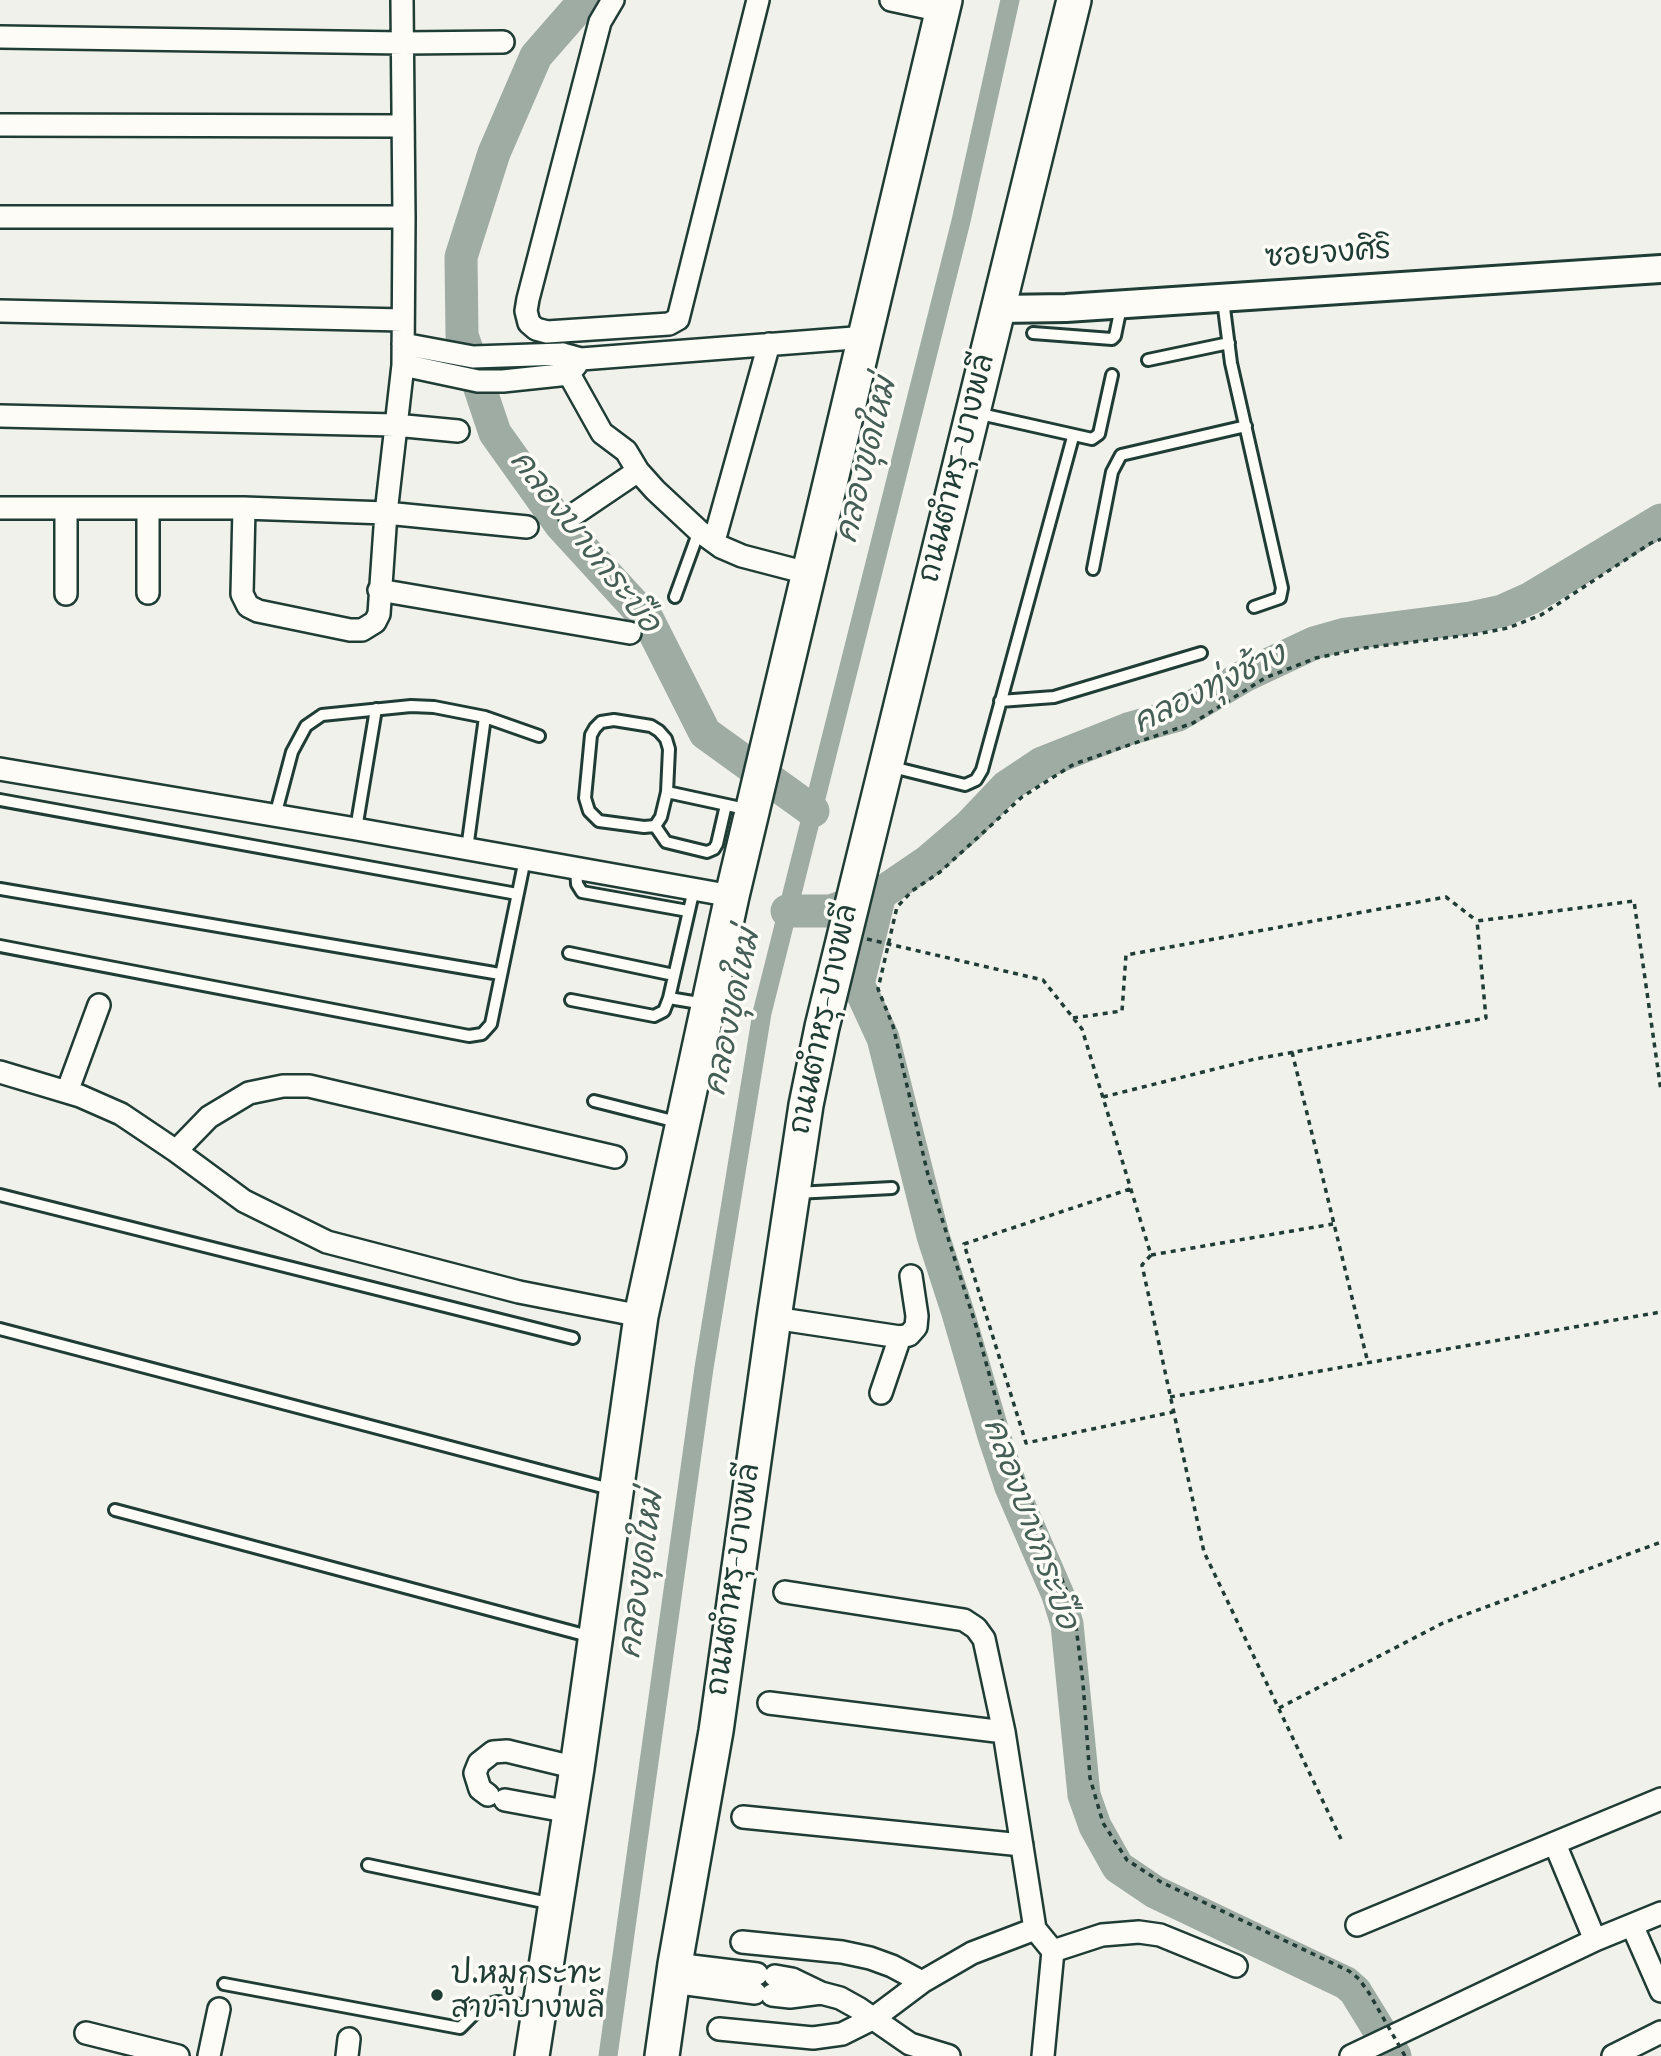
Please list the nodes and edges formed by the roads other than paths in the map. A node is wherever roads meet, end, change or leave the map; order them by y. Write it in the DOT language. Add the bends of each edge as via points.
graph roads {
  1 [pos="402,0"];
  2 [pos="613,0"];
  3 [pos="758,0"];
  4 [pos="891,0"];
  5 [pos="1074,0"];
  6 [pos="944,6"];
  7 [pos="0,37"];
  8 [pos="503,42"];
  9 [pos="403,43"];
  10 [pos="0,125"];
  11 [pos="403,126"];
  12 [pos="0,217"];
  13 [pos="404,217"];
  14 [pos="1661,269"];
  15 [pos="1223,297"];
  16 [pos="1122,304"];
  17 [pos="999,309"];
  18 [pos="0,311"];
  19 [pos="403,320"];
  20 [pos="1033,333"];
  21 [pos="867,337"];
  22 [pos="404,344"];
  23 [pos="769,344"];
  24 [pos="1229,344"];
  25 [pos="1149,360"];
  26 [pos="571,362"];
  27 [pos="403,365"];
  28 [pos="1112,375"];
  29 [pos="974,413"];
  30 [pos="0,416"];
  31 [pos="395,425"];
  32 [pos="1245,426"];
  33 [pos="458,430"];
  34 [pos="1073,437"];
  35 [pos="638,471"];
  36 [pos="0,508"];
  37 [pos="66,508"];
  38 [pos="149,508"];
  39 [pos="244,508"];
  40 [pos="386,513"];
  41 [pos="570,517"];
  42 [pos="527,527"];
  43 [pos="706,536"];
  44 [pos="1093,569"];
  45 [pos="811,574"];
  46 [pos="379,590"];
  47 [pos="148,593"];
  48 [pos="66,594"];
  49 [pos="675,597"];
  50 [pos="1254,607"];
  51 [pos="630,633"];
  52 [pos="1201,653"];
  53 [pos="1000,701"];
  54 [pos="376,709"];
  55 [pos="485,717"];
  56 [pos="539,736"];
  57 [pos="886,766"];
  58 [pos="0,769"];
  59 [pos="667,792"];
  60 [pos="0,800"];
  61 [pos="744,808"];
  62 [pos="275,816"];
  63 [pos="654,826"];
  64 [pos="356,829"];
  65 [pos="467,849"];
  66 [pos="525,859"];
  67 [pos="576,869"];
  68 [pos="0,889"];
  69 [pos="694,889"];
  70 [pos="517,894"];
  71 [pos="732,897"];
  72 [pos="688,911"];
  73 [pos="0,946"];
  74 [pos="569,953"];
  75 [pos="500,974"];
  76 [pos="674,975"];
  77 [pos="669,998"];
  78 [pos="571,1000"];
  79 [pos="99,1005"];
  80 [pos="708,1005"];
  81 [pos="0,1073"];
  82 [pos="67,1092"];
  83 [pos="594,1101"];
  84 [pos="683,1124"];
  85 [pos="176,1151"];
  86 [pos="615,1157"];
  87 [pos="892,1188"];
  88 [pos="793,1193"];
  89 [pos="0,1195"];
  90 [pos="911,1276"];
  91 [pos="641,1315"];
  92 [pos="774,1318"];
  93 [pos="0,1329"];
  94 [pos="900,1336"];
  95 [pos="573,1338"];
  96 [pos="881,1393"];
  97 [pos="617,1490"];
  98 [pos="115,1510"];
  99 [pos="785,1592"];
  100 [pos="595,1637"];
  101 [pos="769,1703"];
  102 [pos="1004,1732"];
  103 [pos="577,1768"];
  104 [pos="1661,1800"];
  105 [pos="570,1812"];
  106 [pos="743,1817"];
  107 [pos="1555,1844"];
  108 [pos="1022,1845"];
  109 [pos="368,1864"];
  110 [pos="556,1904"];
  111 [pos="1661,1913"];
  112 [pos="1357,1925"];
  113 [pos="1632,1925"];
  114 [pos="1035,1928"];
  115 [pos="1595,1940"];
  116 [pos="741,1942"];
  117 [pos="1053,1951"];
  118 [pos="1236,1966"];
  119 [pos="674,1973"];
  120 [pos="922,1982"];
  121 [pos="224,1984"];
  122 [pos="1661,1991"];
  123 [pos="540,2007"];
  124 [pos="219,2009"];
  125 [pos="874,2018"];
  126 [pos="719,2029"];
  127 [pos="1661,2032"];
  128 [pos="86,2034"];
  129 [pos="178,2056"];
  130 [pos="209,2056"];
  131 [pos="532,2056"];
  132 [pos="662,2056"];
  133 [pos="948,2056"];
  134 [pos="1043,2056"];
  135 [pos="1351,2056"];
  136 [pos="1613,2056"];
  1 -- 9 [label="street"];
  2 -- 3 [label="street" via="600,22 528,299 529,323 547,332 669,324 678,318"];
  4 -- 6 [label="street"];
  5 -- 17 [label="main road, ถนนตำหรุ-บางพลี"];
  6 -- 21 [label="main road"];
  7 -- 9 [label="street"];
  8 -- 9 [label="street"];
  9 -- 11 [label="street"];
  10 -- 11 [label="street"];
  11 -- 13 [label="street"];
  12 -- 13 [label="street"];
  13 -- 19 [label="street"];
  14 -- 15 [label="street, ซอยจงศิริ"];
  15 -- 16 [label="street, ซอยจงศิริ"];
  15 -- 24 [label="lane"];
  16 -- 17 [label="street, ซอยจงศิริ"];
  16 -- 20 [label="lane" via="1111,339"];
  17 -- 29 [label="main road, ถนนตำหรุ-บางพลี"];
  18 -- 19 [label="street"];
  19 -- 22 [label="street"];
  21 -- 23 [label="street"];
  21 -- 45 [label="main road"];
  22 -- 26 [label="street" via="473,357"];
  22 -- 27 [label="street"];
  23 -- 26 [label="street"];
  23 -- 43 [label="street"];
  24 -- 25 [label="lane"];
  24 -- 32 [label="lane"];
  26 -- 27 [label="street" via="503,381 478,381"];
  26 -- 35 [label="street" via="602,433 626,451"];
  27 -- 31 [label="street"];
  28 -- 34 [label="lane" via="1099,435"];
  29 -- 34 [label="lane"];
  29 -- 57 [label="main road, ถนนตำหรุ-บางพลี"];
  30 -- 31 [label="street"];
  31 -- 33 [label="street"];
  31 -- 40 [label="street"];
  32 -- 44 [label="lane" via="1121,455 1112,472"];
  32 -- 50 [label="lane" via="1282,588 1280,598"];
  34 -- 53 [label="lane"];
  35 -- 41 [label="street"];
  35 -- 43 [label="street"];
  36 -- 37 [label="street"];
  37 -- 38 [label="street"];
  37 -- 48 [label="street"];
  38 -- 39 [label="street"];
  38 -- 47 [label="street"];
  39 -- 40 [label="street"];
  39 -- 46 [label="street" via="242,594 248,606 362,630 379,614"];
  40 -- 42 [label="street"];
  40 -- 46 [label="street"];
  43 -- 45 [label="street" via="742,556"];
  43 -- 49 [label="lane"];
  45 -- 61 [label="main road" via="778,707"];
  46 -- 51 [label="street"];
  52 -- 53 [label="lane" via="1054,697"];
  53 -- 57 [label="lane" via="982,770 970,784"];
  54 -- 55 [label="lane" via="434,707"];
  54 -- 62 [label="lane" via="322,715 306,726 292,752"];
  54 -- 64 [label="lane"];
  55 -- 56 [label="lane"];
  55 -- 65 [label="lane"];
  57 -- 88 [label="main road, ถนนตำหรุ-บางพลี" via="806,1105"];
  58 -- 62 [label="street"];
  59 -- 61 [label="lane"];
  59 -- 63 [label="lane"];
  59 -- 63 [label="lane" via="669,749 659,731 614,720 595,728 585,798 589,811 599,821"];
  60 -- 70 [label="lane"];
  61 -- 63 [label="lane" via="708,852 666,842"];
  61 -- 71 [label="main road"];
  62 -- 64 [label="street"];
  64 -- 65 [label="street"];
  65 -- 66 [label="street"];
  66 -- 67 [label="street"];
  66 -- 70 [label="lane"];
  67 -- 69 [label="street"];
  67 -- 72 [label="lane" via="582,892"];
  68 -- 75 [label="lane"];
  69 -- 71 [label="street"];
  69 -- 72 [label="lane"];
  70 -- 75 [label="lane"];
  71 -- 80 [label="main road"];
  72 -- 76 [label="lane"];
  73 -- 75 [label="lane" via="469,1035 482,1034 491,1024"];
  74 -- 76 [label="lane"];
  76 -- 77 [label="lane"];
  77 -- 78 [label="lane" via="664,1012 654,1016"];
  77 -- 80 [label="lane"];
  79 -- 82 [label="street"];
  80 -- 84 [label="main road"];
  81 -- 82 [label="street"];
  82 -- 85 [label="street" via="121,1114"];
  83 -- 84 [label="lane"];
  84 -- 91 [label="main road"];
  85 -- 86 [label="street" via="209,1117 249,1093 309,1086"];
  85 -- 91 [label="street" via="244,1201 327,1242 519,1292"];
  87 -- 88 [label="lane"];
  88 -- 92 [label="main road, ถนนตำหรุ-บางพลี"];
  89 -- 95 [label="lane"];
  90 -- 94 [label="street" via="918,1316 909,1335"];
  91 -- 97 [label="main road"];
  92 -- 94 [label="street"];
  92 -- 119 [label="main road, ถนนตำหรุ-บางพลี" via="716,1731"];
  93 -- 97 [label="lane"];
  94 -- 96 [label="street"];
  97 -- 100 [label="main road"];
  98 -- 100 [label="lane"];
  99 -- 102 [label="street" via="964,1619 984,1639"];
  100 -- 103 [label="main road"];
  101 -- 102 [label="street"];
  102 -- 108 [label="street"];
  103 -- 105 [label="main road"];
  103 -- 105 [label="street" via="507,1751 493,1752 475,1773 480,1789 497,1797"];
  104 -- 107 [label="street"];
  105 -- 110 [label="main road"];
  106 -- 108 [label="street"];
  107 -- 112 [label="street"];
  107 -- 115 [label="street"];
  108 -- 114 [label="street"];
  109 -- 110 [label="lane"];
  110 -- 123 [label="main road"];
  111 -- 113 [label="street"];
  113 -- 115 [label="street"];
  113 -- 122 [label="street"];
  114 -- 117 [label="street"];
  114 -- 120 [label="street" via="972,1953"];
  115 -- 135 [label="street"];
  116 -- 120 [label="street" via="870,1958"];
  117 -- 118 [label="street" via="1101,1935 1139,1931"];
  117 -- 134 [label="street"];
  119 -- 125 [label="street" via="765,1985 790,1997 821,1993 840,1998"];
  119 -- 132 [label="main road, ถนนตำหรุ-บางพลี"];
  120 -- 125 [label="street"];
  121 -- 123 [label="lane" via="460,2028 482,2006"];
  123 -- 131 [label="main road"];
  124 -- 130 [label="street"];
  125 -- 126 [label="street" via="842,2034 813,2038"];
  125 -- 133 [label="street" via="911,2044"];
  127 -- 136 [label="street"];
  128 -- 129 [label="street"];
}
